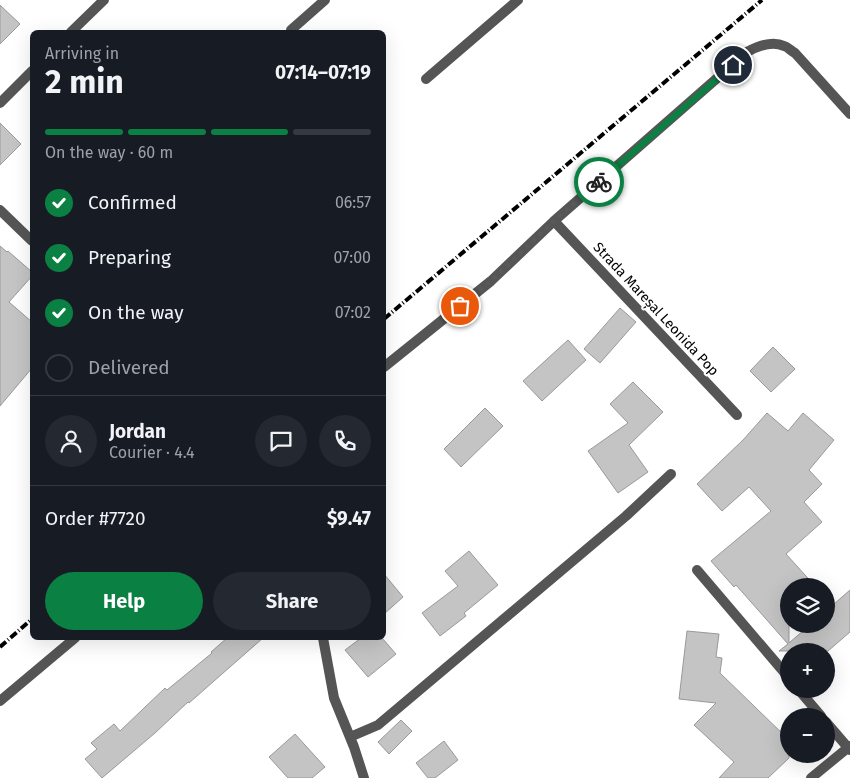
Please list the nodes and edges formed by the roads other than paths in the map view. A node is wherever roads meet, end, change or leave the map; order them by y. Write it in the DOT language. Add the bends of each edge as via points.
graph roads {
  1 [pos="104,0"];
  2 [pos="325,0"];
  3 [pos="518,0"];
  4 [pos="73,30"];
  5 [pos="291,30"];
  6 [pos="30,73"];
  7 [pos="426,79"];
  8 [pos="0,103"];
  9 [pos="850,114"];
  10 [pos="0,210"];
  11 [pos="554,221"];
  12 [pos="30,239"];
  13 [pos="386,365"];
  14 [pos="737,416"];
  15 [pos="671,474"];
  16 [pos="697,570"];
  17 [pos="73,640"];
  18 [pos="323,640"];
  19 [pos="780,667"];
  20 [pos="806,698"];
  21 [pos="0,701"];
  22 [pos="815,708"];
  23 [pos="835,732"];
  24 [pos="350,737"];
  25 [pos="849,748"];
  26 [pos="364,778"];
  27 [pos="811,778"];
  1 -- 4 [label="street"];
  2 -- 5 [label="street"];
  3 -- 7 [label="street"];
  6 -- 8 [label="street"];
  9 -- 11 [label="street" via="795,53 784,45 759,45"];
  10 -- 12 [label="street"];
  11 -- 13 [label="street" via="491,281"];
  11 -- 14 [label="street, Strada Mareșal Leonida Pop"];
  15 -- 24 [label="street" via="626,516 378,725"];
  16 -- 19 [label="street"];
  17 -- 21 [label="street"];
  18 -- 24 [label="street" via="334,698"];
  20 -- 22 [label="street"];
  23 -- 25 [label="street"];
  24 -- 26 [label="street"];
  25 -- 27 [label="street"];
}
